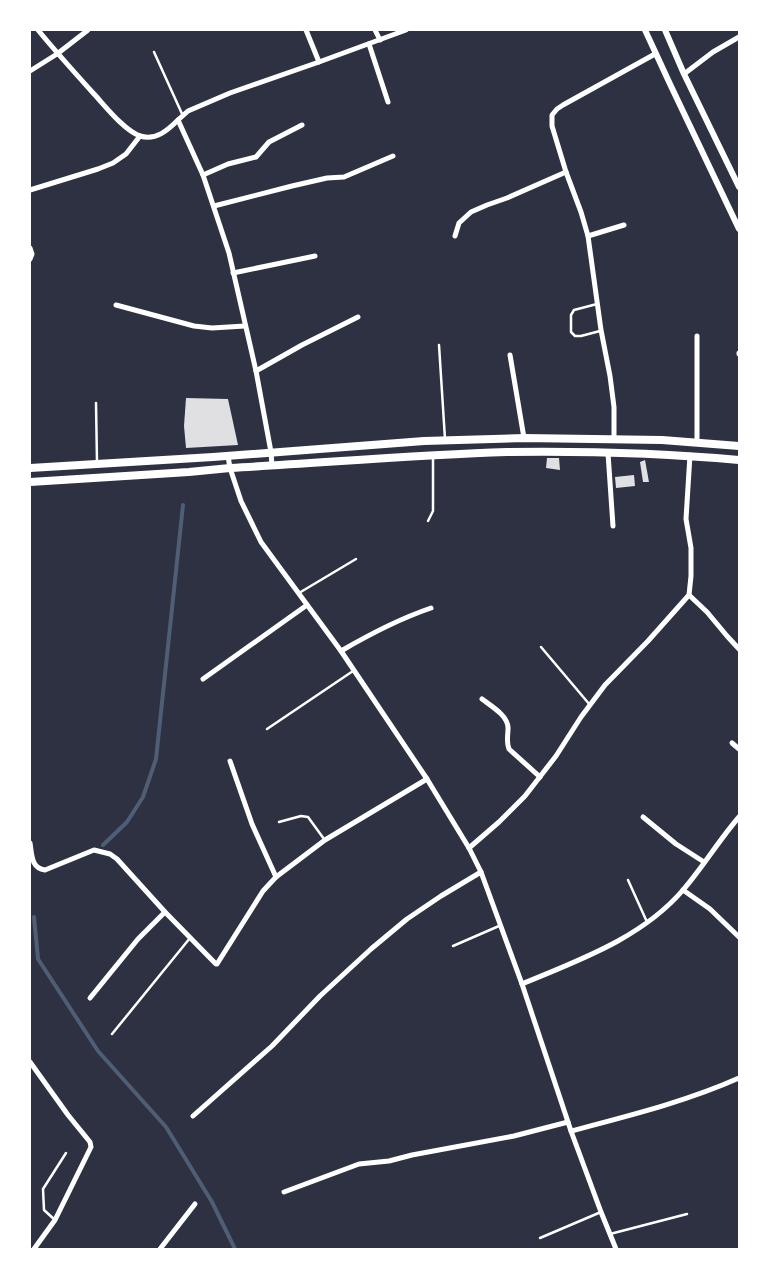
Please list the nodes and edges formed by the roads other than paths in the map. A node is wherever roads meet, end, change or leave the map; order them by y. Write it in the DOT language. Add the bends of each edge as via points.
graph roads {
  1 [pos="38,30"];
  2 [pos="88,30"];
  3 [pos="306,30"];
  4 [pos="375,30"];
  5 [pos="406,30"];
  6 [pos="645,30"];
  7 [pos="665,30"];
  8 [pos="739,37"];
  9 [pos="380,40"];
  10 [pos="369,44"];
  11 [pos="154,52"];
  12 [pos="57,54"];
  13 [pos="655,54"];
  14 [pos="319,62"];
  15 [pos="30,71"];
  16 [pos="684,74"];
  17 [pos="388,102"];
  18 [pos="183,116"];
  19 [pos="178,120"];
  20 [pos="302,125"];
  21 [pos="140,136"];
  22 [pos="393,156"];
  23 [pos="566,172"];
  24 [pos="203,175"];
  25 [pos="739,187"];
  26 [pos="30,190"];
  27 [pos="214,206"];
  28 [pos="624,225"];
  29 [pos="739,229"];
  30 [pos="455,236"];
  31 [pos="588,236"];
  32 [pos="30,248"];
  33 [pos="315,256"];
  34 [pos="30,259"];
  35 [pos="233,272"];
  36 [pos="598,304"];
  37 [pos="116,305"];
  38 [pos="358,317"];
  39 [pos="245,326"];
  40 [pos="601,330"];
  41 [pos="697,336"];
  42 [pos="439,345"];
  43 [pos="510,355"];
  44 [pos="256,371"];
  45 [pos="96,403"];
  46 [pos="524,438"];
  47 [pos="614,439"];
  48 [pos="445,441"];
  49 [pos="697,442"];
  50 [pos="739,446"];
  51 [pos="271,452"];
  52 [pos="608,453"];
  53 [pos="690,455"];
  54 [pos="228,456"];
  55 [pos="433,456"];
  56 [pos="739,460"];
  57 [pos="97,463"];
  58 [pos="272,466"];
  59 [pos="30,468"];
  60 [pos="230,468"];
  61 [pos="30,482"];
  62 [pos="428,521"];
  63 [pos="613,526"];
  64 [pos="356,560"];
  65 [pos="298,594"];
  66 [pos="689,595"];
  67 [pos="307,605"];
  68 [pos="431,608"];
  69 [pos="541,647"];
  70 [pos="739,648"];
  71 [pos="341,651"];
  72 [pos="354,671"];
  73 [pos="203,679"];
  74 [pos="482,699"];
  75 [pos="590,705"];
  76 [pos="267,729"];
  77 [pos="732,743"];
  78 [pos="739,749"];
  79 [pos="230,761"];
  80 [pos="540,777"];
  81 [pos="427,779"];
  82 [pos="643,817"];
  83 [pos="739,817"];
  84 [pos="279,822"];
  85 [pos="325,840"];
  86 [pos="30,843"];
  87 [pos="469,848"];
  88 [pos="704,862"];
  89 [pos="481,872"];
  90 [pos="276,877"];
  91 [pos="628,880"];
  92 [pos="683,890"];
  93 [pos="165,912"];
  94 [pos="647,923"];
  95 [pos="500,925"];
  96 [pos="739,937"];
  97 [pos="190,938"];
  98 [pos="454,946"];
  99 [pos="522,984"];
  100 [pos="90,998"];
  101 [pos="112,1034"];
  102 [pos="30,1062"];
  103 [pos="739,1078"];
  104 [pos="194,1116"];
  105 [pos="568,1122"];
  106 [pos="571,1131"];
  107 [pos="66,1153"];
  108 [pos="284,1192"];
  109 [pos="196,1204"];
  110 [pos="601,1212"];
  111 [pos="686,1214"];
  112 [pos="54,1220"];
  113 [pos="610,1234"];
  114 [pos="540,1238"];
  115 [pos="34,1249"];
  116 [pos="160,1249"];
  117 [pos="616,1249"];
  1 -- 12 [label="street"];
  2 -- 12 [label="street"];
  3 -- 14 [label="street"];
  4 -- 9 [label="street"];
  5 -- 9 [label="street"];
  6 -- 13 [label="street"];
  7 -- 16 [label="street"];
  8 -- 16 [label="street"];
  9 -- 10 [label="street"];
  10 -- 14 [label="street"];
  10 -- 17 [label="street"];
  11 -- 18 [label="lane"];
  12 -- 15 [label="street"];
  12 -- 21 [label="street" via="122,124"];
  13 -- 23 [label="street" via="563,105 552,115 552,126"];
  13 -- 29 [label="street"];
  14 -- 18 [label="street" via="230,93"];
  16 -- 25 [label="street"];
  18 -- 19 [label="street"];
  19 -- 21 [label="street" via="166,132"];
  19 -- 24 [label="street"];
  20 -- 24 [label="street" via="270,142 256,157"];
  21 -- 26 [label="street" via="126,154 113,163"];
  22 -- 27 [label="street" via="344,177 327,178"];
  23 -- 30 [label="street" via="472,212 459,224"];
  23 -- 31 [label="street"];
  24 -- 27 [label="street"];
  27 -- 35 [label="street"];
  28 -- 31 [label="street"];
  31 -- 36 [label="street"];
  32 -- 34 [label="street"];
  33 -- 35 [label="street"];
  35 -- 39 [label="street"];
  36 -- 40 [label="street"];
  36 -- 40 [label="lane" via="574,310 572,332 581,336"];
  37 -- 39 [label="street" via="194,326"];
  38 -- 44 [label="street"];
  39 -- 44 [label="street"];
  40 -- 47 [label="street" via="614,407"];
  41 -- 49 [label="street"];
  42 -- 48 [label="lane"];
  43 -- 46 [label="street"];
  44 -- 51 [label="street"];
  45 -- 57 [label="lane"];
  46 -- 47 [label="main road"];
  46 -- 48 [label="main road"];
  47 -- 49 [label="main road"];
  48 -- 51 [label="main road"];
  49 -- 50 [label="main road"];
  51 -- 54 [label="main road"];
  51 -- 58 [label="street"];
  52 -- 53 [label="main road"];
  52 -- 55 [label="main road" via="507,452"];
  52 -- 63 [label="street"];
  53 -- 56 [label="main road"];
  53 -- 66 [label="street" via="686,519 691,548"];
  54 -- 57 [label="main road"];
  54 -- 60 [label="street"];
  55 -- 58 [label="main road"];
  55 -- 62 [label="lane" via="433,511"];
  57 -- 59 [label="main road"];
  58 -- 60 [label="main road"];
  60 -- 61 [label="main road"];
  60 -- 65 [label="street" via="241,501 261,542"];
  64 -- 65 [label="lane"];
  65 -- 67 [label="street"];
  66 -- 70 [label="street"];
  66 -- 75 [label="street"];
  67 -- 71 [label="street"];
  67 -- 73 [label="street"];
  68 -- 71 [label="street" via="399,620"];
  69 -- 75 [label="lane"];
  71 -- 72 [label="street"];
  72 -- 76 [label="lane"];
  72 -- 81 [label="street"];
  74 -- 80 [label="street" via="506,719 509,749"];
  75 -- 80 [label="street"];
  77 -- 78 [label="street"];
  79 -- 90 [label="street" via="252,824"];
  80 -- 87 [label="street" via="526,796"];
  81 -- 85 [label="street"];
  81 -- 87 [label="street"];
  82 -- 88 [label="street"];
  83 -- 88 [label="street"];
  84 -- 85 [label="lane" via="308,817"];
  85 -- 90 [label="street"];
  86 -- 93 [label="street" via="34,865 45,870 94,850 110,854 125,866"];
  87 -- 89 [label="street"];
  88 -- 92 [label="street"];
  89 -- 95 [label="street"];
  89 -- 104 [label="street" via="408,919 371,949 272,1046"];
  90 -- 97 [label="street" via="263,891 217,964"];
  91 -- 94 [label="lane"];
  92 -- 94 [label="street"];
  92 -- 96 [label="street" via="710,909"];
  93 -- 97 [label="street"];
  93 -- 100 [label="street" via="138,939"];
  94 -- 99 [label="street" via="597,952"];
  95 -- 98 [label="lane"];
  95 -- 99 [label="street"];
  97 -- 101 [label="lane"];
  99 -- 105 [label="street"];
  102 -- 112 [label="street" via="91,1147"];
  103 -- 106 [label="street" via="634,1115"];
  105 -- 106 [label="street"];
  105 -- 108 [label="street" via="388,1162 358,1164"];
  106 -- 110 [label="street"];
  107 -- 112 [label="lane" via="43,1189 44,1210"];
  109 -- 116 [label="street"];
  110 -- 113 [label="street"];
  110 -- 114 [label="lane"];
  111 -- 113 [label="lane"];
  112 -- 115 [label="street"];
  113 -- 117 [label="street"];
}
